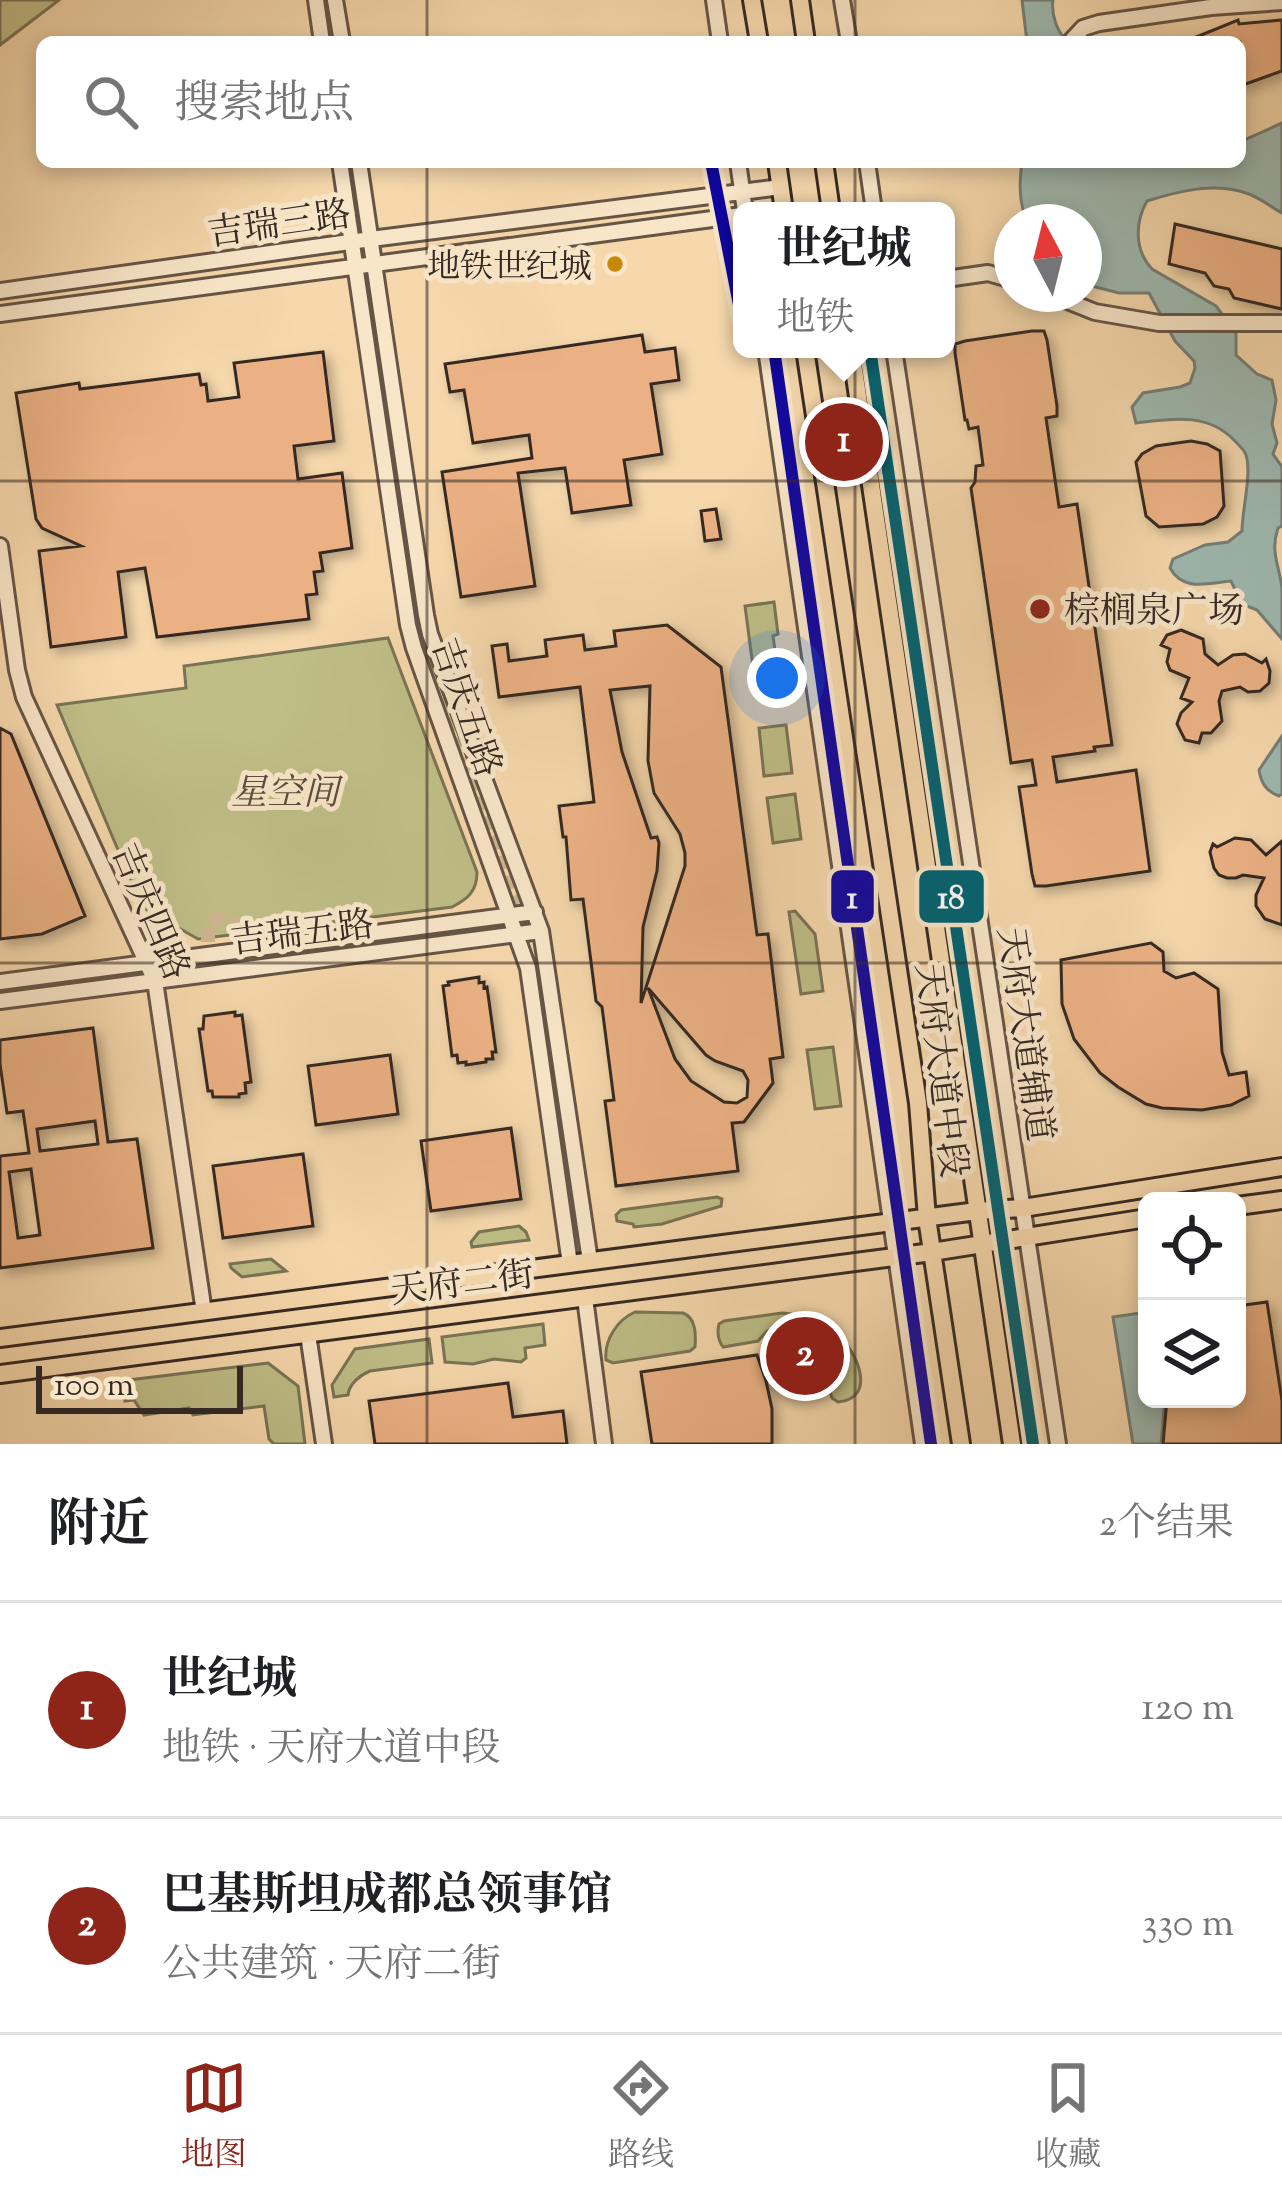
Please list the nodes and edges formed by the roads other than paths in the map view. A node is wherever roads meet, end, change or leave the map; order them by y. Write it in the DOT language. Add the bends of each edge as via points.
graph roads {
  1 [pos="316,0"];
  2 [pos="335,0"];
  3 [pos="713,0"];
  4 [pos="752,0"];
  5 [pos="800,0"];
  6 [pos="842,0"];
  7 [pos="1282,2"];
  8 [pos="321,36"];
  9 [pos="340,36"];
  10 [pos="719,36"];
  11 [pos="758,36"];
  12 [pos="805,36"];
  13 [pos="847,36"];
  14 [pos="1075,36"];
  15 [pos="341,168"];
  16 [pos="360,168"];
  17 [pos="739,168"];
  18 [pos="778,168"];
  19 [pos="825,168"];
  20 [pos="867,168"];
  21 [pos="781,188"];
  22 [pos="742,192"];
  23 [pos="743,202"];
  24 [pos="783,202"];
  25 [pos="830,202"];
  26 [pos="873,202"];
  27 [pos="733,215"];
  28 [pos="371,239"];
  29 [pos="351,242"];
  30 [pos="375,264"];
  31 [pos="355,267"];
  32 [pos="994,275"];
  33 [pos="955,278"];
  34 [pos="0,291"];
  35 [pos="1100,312"];
  36 [pos="0,314"];
  37 [pos="1282,322"];
  38 [pos="767,358"];
  39 [pos="806,358"];
  40 [pos="852,358"];
  41 [pos="895,358"];
  42 [pos="0,546"];
  43 [pos="17,670"];
  44 [pos="0,672"];
  45 [pos="535,912"];
  46 [pos="511,915"];
  47 [pos="541,931"];
  48 [pos="518,934"];
  49 [pos="146,963"];
  50 [pos="155,981"];
  51 [pos="0,982"];
  52 [pos="0,1001"];
  53 [pos="1282,1167"];
  54 [pos="1282,1200"];
  55 [pos="1246,1205"];
  56 [pos="1023,1208"];
  57 [pos="977,1211"];
  58 [pos="927,1218"];
  59 [pos="1138,1220"];
  60 [pos="890,1222"];
  61 [pos="1027,1238"];
  62 [pos="982,1244"];
  63 [pos="932,1252"];
  64 [pos="895,1257"];
  65 [pos="590,1261"];
  66 [pos="570,1264"];
  67 [pos="586,1298"];
  68 [pos="204,1312"];
  69 [pos="308,1334"];
  70 [pos="0,1338"];
  71 [pos="0,1374"];
  72 [pos="324,1444"];
  73 [pos="604,1444"];
  74 [pos="922,1444"];
  75 [pos="961,1444"];
  76 [pos="1012,1444"];
  77 [pos="1058,1444"];
  1 -- 8 [label="street"];
  2 -- 9 [label="street"];
  3 -- 10 [label="street"];
  4 -- 11 [label="main road"];
  5 -- 12 [label="main road"];
  6 -- 13 [label="street"];
  7 -- 14 [label="street" via="1099,23"];
  15 -- 29 [label="street, 吉庆五路"];
  16 -- 28 [label="street, 吉庆五路"];
  17 -- 22 [label="street"];
  18 -- 21 [label="main road"];
  19 -- 25 [label="main road"];
  20 -- 26 [label="street"];
  21 -- 22 [label="street, 吉瑞三路"];
  21 -- 24 [label="main road"];
  22 -- 23 [label="street"];
  22 -- 28 [label="street, 吉瑞三路"];
  27 -- 30 [label="street, 吉瑞三路"];
  28 -- 29 [label="street, 吉瑞三路"];
  28 -- 30 [label="street, 吉庆五路"];
  29 -- 31 [label="street, 吉庆五路"];
  29 -- 34 [label="street, 吉瑞三路"];
  30 -- 31 [label="street, 吉瑞三路"];
  30 -- 45 [label="street, 吉庆五路" via="430,634"];
  31 -- 36 [label="street, 吉瑞三路"];
  31 -- 46 [label="street, 吉庆五路" via="411,637"];
  32 -- 33 [label="street"];
  35 -- 37 [label="street" via="1160,323"];
  38 -- 60 [label="street"];
  39 -- 58 [label="main road, 天府大道中段" via="918,1103"];
  40 -- 57 [label="main road, 天府大道中段"];
  41 -- 56 [label="street, 天府大道辅道"];
  42 -- 43 [label="street, 吉庆四路"];
  43 -- 44 [label="street"];
  43 -- 49 [label="street, 吉庆四路"];
  45 -- 46 [label="street, 吉瑞五路"];
  45 -- 47 [label="street, 吉庆五路"];
  46 -- 48 [label="street, 吉庆五路"];
  46 -- 49 [label="street, 吉瑞五路"];
  47 -- 48 [label="street, 吉瑞五路"];
  47 -- 65 [label="street, 吉庆五路"];
  48 -- 50 [label="street, 吉瑞五路"];
  48 -- 66 [label="street, 吉庆五路"];
  49 -- 50 [label="street, 吉庆四路"];
  49 -- 51 [label="street, 吉瑞五路"];
  50 -- 52 [label="street, 吉瑞五路"];
  50 -- 68 [label="street, 吉庆四路"];
  53 -- 56 [label="main road, 天府二街"];
  54 -- 55 [label="main road"];
  56 -- 57 [label="main road, 天府二街"];
  56 -- 61 [label="street, 天府大道辅道"];
  57 -- 58 [label="main road, 天府二街"];
  57 -- 62 [label="main road, 天府大道中段"];
  58 -- 60 [label="main road, 天府二街"];
  58 -- 63 [label="main road, 天府大道中段"];
  59 -- 61 [label="main road, 天府二街"];
  60 -- 64 [label="street"];
  60 -- 65 [label="main road, 天府二街"];
  61 -- 62 [label="main road, 天府二街"];
  61 -- 77 [label="street, 天府大道辅道"];
  62 -- 63 [label="main road, 天府二街"];
  62 -- 76 [label="main road, 天府大道中段"];
  63 -- 64 [label="main road, 天府二街"];
  63 -- 75 [label="main road, 天府大道中段"];
  64 -- 67 [label="main road, 天府二街"];
  64 -- 74 [label="street"];
  65 -- 66 [label="main road, 天府二街"];
  66 -- 68 [label="main road, 天府二街"];
  67 -- 69 [label="main road, 天府二街"];
  67 -- 73 [label="street"];
  68 -- 70 [label="main road, 天府二街"];
  69 -- 71 [label="main road, 天府二街"];
  69 -- 72 [label="street"];
}
